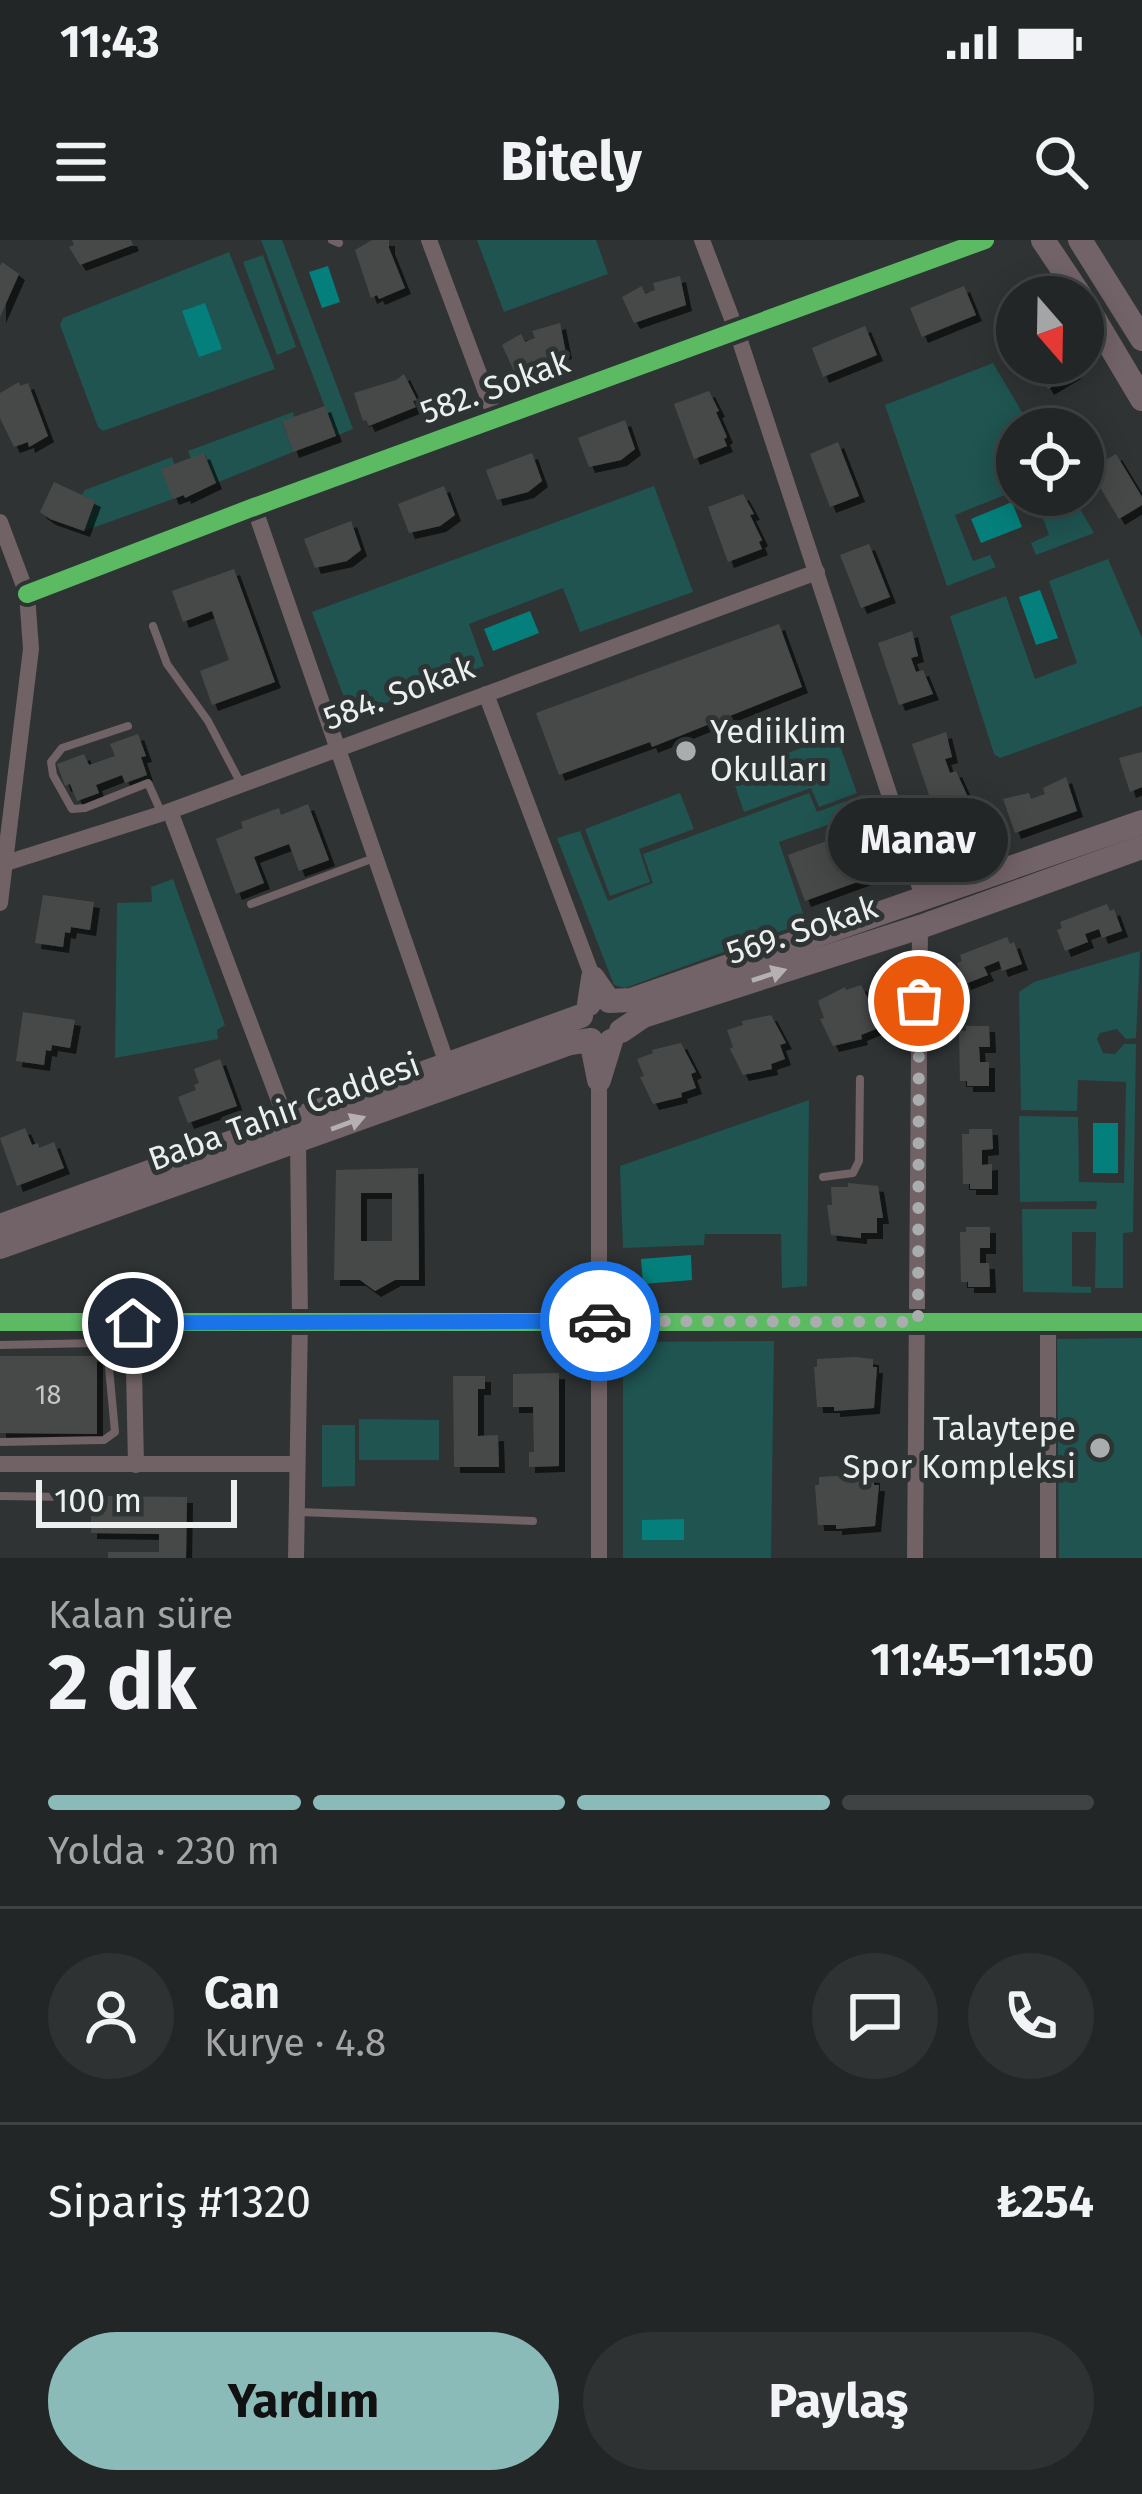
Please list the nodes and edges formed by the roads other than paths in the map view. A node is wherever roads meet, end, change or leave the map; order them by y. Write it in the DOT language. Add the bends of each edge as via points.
graph roads {
  1 [pos="429,240"];
  2 [pos="702,240"];
  3 [pos="985,240"];
  4 [pos="1043,240"];
  5 [pos="1080,240"];
  6 [pos="1067,276"];
  7 [pos="737,332"];
  8 [pos="1104,336"];
  9 [pos="1142,339"];
  10 [pos="1142,399"];
  11 [pos="496,419"];
  12 [pos="254,507"];
  13 [pos="0,522"];
  14 [pos="817,572"];
  15 [pos="27,594"];
  16 [pos="153,626"];
  17 [pos="487,694"];
  18 [pos="128,726"];
  19 [pos="337,746"];
  20 [pos="241,783"];
  21 [pos="166,812"];
  22 [pos="1142,822"];
  23 [pos="1142,847"];
  24 [pos="375,857"];
  25 [pos="3,865"];
  26 [pos="924,900"];
  27 [pos="0,903"];
  28 [pos="251,904"];
  29 [pos="920,927"];
  30 [pos="593,978"];
  31 [pos="600,1022"];
  32 [pos="447,1064"];
  33 [pos="860,1079"];
  34 [pos="598,1080"];
  35 [pos="292,1132"];
  36 [pos="824,1177"];
  37 [pos="0,1226"];
  38 [pos="0,1247"];
  39 [pos="598,1321"];
  40 [pos="0,1322"];
  41 [pos="300,1322"];
  42 [pos="918,1322"];
  43 [pos="1048,1322"];
  44 [pos="1142,1322"];
  45 [pos="133,1323"];
  46 [pos="0,1345"];
  47 [pos="0,1442"];
  48 [pos="0,1464"];
  49 [pos="296,1464"];
  50 [pos="136,1465"];
  51 [pos="0,1496"];
  52 [pos="68,1497"];
  53 [pos="298,1512"];
  54 [pos="533,1521"];
  55 [pos="296,1558"];
  56 [pos="599,1558"];
  57 [pos="915,1558"];
  58 [pos="1048,1558"];
  1 -- 11 [label="street"];
  2 -- 7 [label="street"];
  3 -- 7 [label="street, 582. Sokak"];
  4 -- 6 [label="street"];
  5 -- 9 [label="street"];
  7 -- 11 [label="street, 582. Sokak"];
  7 -- 14 [label="street"];
  8 -- 10 [label="street"];
  11 -- 12 [label="street, 582. Sokak"];
  12 -- 15 [label="street, 582. Sokak"];
  12 -- 19 [label="street"];
  13 -- 15 [label="street"];
  14 -- 17 [label="street, 584. Sokak"];
  14 -- 26 [label="street"];
  15 -- 25 [label="street" via="31,649"];
  16 -- 20 [label="lane" via="167,664"];
  17 -- 19 [label="street, 584. Sokak"];
  17 -- 30 [label="street"];
  18 -- 21 [label="lane" via="62,748 51,762 53,775 72,809 148,783"];
  19 -- 20 [label="street, 584. Sokak"];
  19 -- 24 [label="street"];
  20 -- 21 [label="street, 584. Sokak"];
  21 -- 25 [label="street, 584. Sokak"];
  21 -- 35 [label="street"];
  22 -- 26 [label="street"];
  23 -- 29 [label="street, 569. Sokak"];
  24 -- 28 [label="lane"];
  24 -- 32 [label="street"];
  25 -- 27 [label="street"];
  26 -- 31 [label="street" via="631,1000"];
  31 -- 29 [label="street, 569. Sokak, one-way" via="643,1016"];
  29 -- 42 [label="street"];
  30 -- 31 [label="street"];
  31 -- 32 [label="street, Baba Tahir Caddesi"];
  31 -- 34 [label="street"];
  35 -- 31 [label="street, Baba Tahir Caddesi, one-way" via="570,1042"];
  32 -- 35 [label="street, Baba Tahir Caddesi"];
  33 -- 36 [label="lane" via="859,1161 853,1173"];
  34 -- 39 [label="street"];
  35 -- 37 [label="street, Baba Tahir Caddesi"];
  35 -- 38 [label="street, Baba Tahir Caddesi"];
  35 -- 41 [label="street"];
  39 -- 41 [label="street"];
  39 -- 42 [label="street"];
  39 -- 56 [label="street"];
  40 -- 45 [label="street"];
  41 -- 45 [label="street"];
  41 -- 49 [label="street"];
  42 -- 43 [label="street"];
  42 -- 57 [label="street"];
  43 -- 44 [label="street"];
  43 -- 58 [label="street"];
  45 -- 50 [label="street"];
  46 -- 47 [label="lane" via="107,1346 115,1432 104,1440"];
  48 -- 50 [label="street"];
  49 -- 50 [label="street"];
  49 -- 53 [label="street"];
  51 -- 52 [label="lane"];
  53 -- 54 [label="lane"];
  53 -- 55 [label="street"];
}
